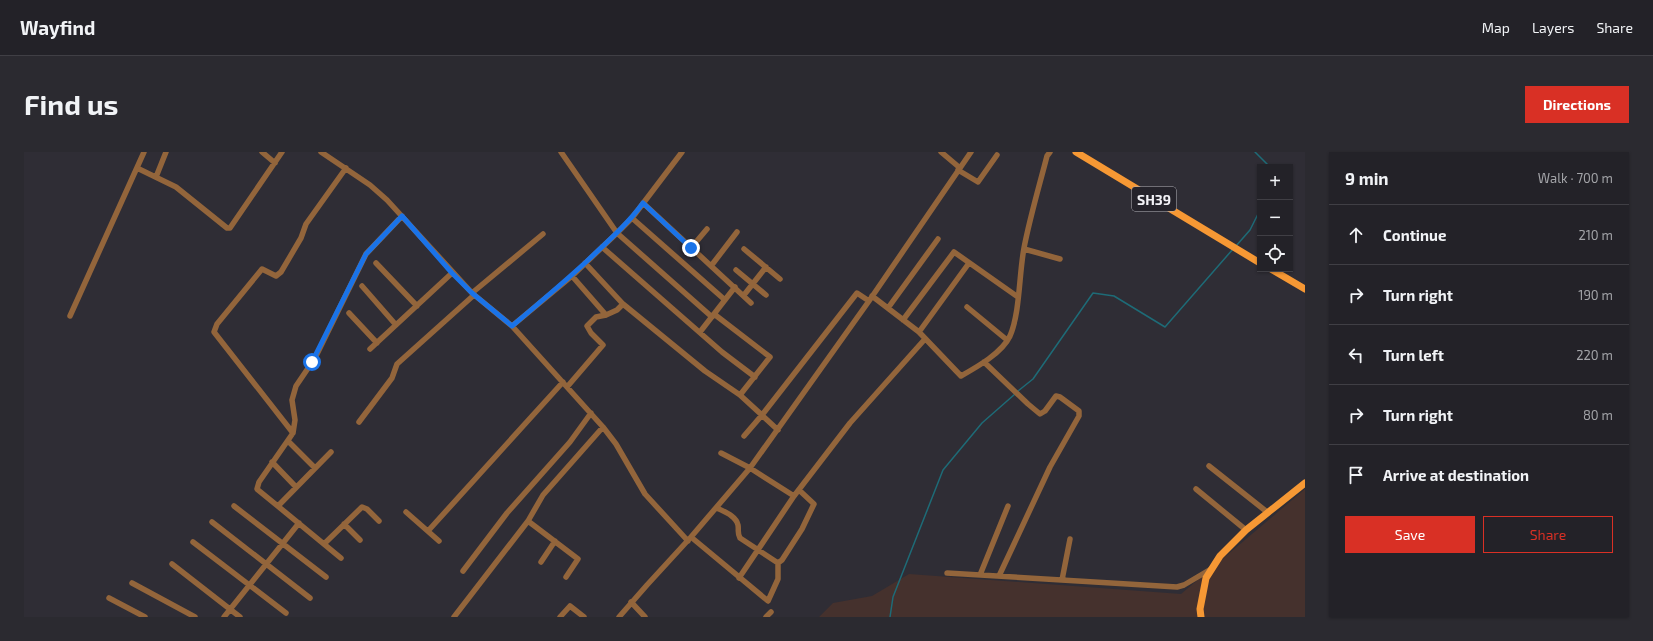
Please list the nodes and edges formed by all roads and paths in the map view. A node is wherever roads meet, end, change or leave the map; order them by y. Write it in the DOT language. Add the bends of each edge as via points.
graph roads {
  1 [pos="144,152"];
  2 [pos="166,152"];
  3 [pos="262,152"];
  4 [pos="282,152"];
  5 [pos="321,152"];
  6 [pos="561,152"];
  7 [pos="682,152"];
  8 [pos="941,152"];
  9 [pos="971,152"];
  10 [pos="1050,152"];
  11 [pos="1076,152"];
  12 [pos="997,155"];
  13 [pos="275,163"];
  14 [pos="137,168"];
  15 [pos="346,168"];
  16 [pos="959,169"];
  17 [pos="156,176"];
  18 [pos="643,203"];
  19 [pos="402,216"];
  20 [pos="632,218"];
  21 [pos="707,229"];
  22 [pos="737,232"];
  23 [pos="617,233"];
  24 [pos="543,234"];
  25 [pos="938,239"];
  26 [pos="602,247"];
  27 [pos="691,248"];
  28 [pos="744,249"];
  29 [pos="1024,249"];
  30 [pos="1060,259"];
  31 [pos="1257,261"];
  32 [pos="376,263"];
  33 [pos="585,263"];
  34 [pos="969,263"];
  35 [pos="711,266"];
  36 [pos="766,267"];
  37 [pos="736,270"];
  38 [pos="1276,272"];
  39 [pos="452,273"];
  40 [pos="572,276"];
  41 [pos="780,279"];
  42 [pos="753,284"];
  43 [pos="362,286"];
  44 [pos="735,287"];
  45 [pos="1305,289"];
  46 [pos="473,294"];
  47 [pos="744,295"];
  48 [pos="766,295"];
  49 [pos="1018,297"];
  50 [pos="870,298"];
  51 [pos="725,300"];
  52 [pos="751,303"];
  53 [pos="623,304"];
  54 [pos="417,306"];
  55 [pos="967,307"];
  56 [pos="888,308"];
  57 [pos="349,312"];
  58 [pos="606,315"];
  59 [pos="713,315"];
  60 [pos="70,316"];
  61 [pos="903,320"];
  62 [pos="396,325"];
  63 [pos="512,326"];
  64 [pos="700,332"];
  65 [pos="919,332"];
  66 [pos="925,339"];
  67 [pos="1007,340"];
  68 [pos="377,343"];
  69 [pos="370,349"];
  70 [pos="984,362"];
  71 [pos="755,376"];
  72 [pos="563,382"];
  73 [pos="567,387"];
  74 [pos="740,395"];
  75 [pos="591,413"];
  76 [pos="762,415"];
  77 [pos="359,422"];
  78 [pos="603,427"];
  79 [pos="778,430"];
  80 [pos="293,432"];
  81 [pos="744,436"];
  82 [pos="288,441"];
  83 [pos="331,452"];
  84 [pos="721,453"];
  85 [pos="272,462"];
  86 [pos="1209,466"];
  87 [pos="315,468"];
  88 [pos="750,468"];
  89 [pos="1305,483"];
  90 [pos="296,487"];
  91 [pos="1196,489"];
  92 [pos="799,490"];
  93 [pos="794,496"];
  94 [pos="234,506"];
  95 [pos="278,506"];
  96 [pos="1008,506"];
  97 [pos="717,508"];
  98 [pos="406,512"];
  99 [pos="1267,512"];
  100 [pos="528,520"];
  101 [pos="379,521"];
  102 [pos="212,522"];
  103 [pos="299,524"];
  104 [pos="344,524"];
  105 [pos="1246,530"];
  106 [pos="428,531"];
  107 [pos="690,539"];
  108 [pos="1070,539"];
  109 [pos="360,540"];
  110 [pos="439,541"];
  111 [pos="555,541"];
  112 [pos="193,542"];
  113 [pos="283,544"];
  114 [pos="324,544"];
  115 [pos="759,550"];
  116 [pos="341,558"];
  117 [pos="541,562"];
  118 [pos="778,563"];
  119 [pos="172,564"];
  120 [pos="266,564"];
  121 [pos="1212,569"];
  122 [pos="462,571"];
  123 [pos="947,573"];
  124 [pos="980,575"];
  125 [pos="999,576"];
  126 [pos="326,577"];
  127 [pos="566,577"];
  128 [pos="739,578"];
  129 [pos="1062,580"];
  130 [pos="132,583"];
  131 [pos="250,585"];
  132 [pos="109,598"];
  133 [pos="310,598"];
  134 [pos="631,602"];
  135 [pos="230,609"];
  136 [pos="771,612"];
  137 [pos="286,613"];
  138 [pos="145,617"];
  139 [pos="196,617"];
  140 [pos="224,617"];
  141 [pos="240,617"];
  142 [pos="454,617"];
  143 [pos="560,617"];
  144 [pos="584,617"];
  145 [pos="619,617"];
  146 [pos="645,617"];
  147 [pos="766,617"];
  148 [pos="1201,617"];
  1 -- 14 [label="street"];
  2 -- 17 [label="street"];
  3 -- 13 [label="street"];
  4 -- 13 [label="street"];
  5 -- 15 [label="street"];
  6 -- 23 [label="street"];
  7 -- 18 [label="street"];
  8 -- 16 [label="street"];
  9 -- 16 [label="street"];
  10 -- 29 [label="street"];
  11 -- 31 [label="main road, SH39"];
  12 -- 16 [label="street" via="978,182"];
  13 -- 17 [label="street" via="230,228 176,187"];
  14 -- 17 [label="street"];
  14 -- 60 [label="street"];
  15 -- 19 [label="street" via="370,185"];
  15 -- 80 [label="street" via="306,224 301,238 279,275 262,269 217,324 214,332"];
  16 -- 50 [label="street"];
  18 -- 20 [label="street"];
  18 -- 27 [label="street"];
  19 -- 39 [label="street"];
  19 -- 80 [label="street" via="366,254 315,358 296,386 292,400 295,420"];
  20 -- 23 [label="street"];
  20 -- 51 [label="street"];
  21 -- 27 [label="street"];
  22 -- 35 [label="street"];
  23 -- 26 [label="street"];
  23 -- 59 [label="street"];
  24 -- 46 [label="street"];
  25 -- 56 [label="street"];
  26 -- 33 [label="street"];
  26 -- 64 [label="street"];
  27 -- 35 [label="street"];
  28 -- 36 [label="street"];
  29 -- 30 [label="street"];
  29 -- 49 [label="street"];
  32 -- 54 [label="street"];
  33 -- 40 [label="street"];
  33 -- 53 [label="street"];
  34 -- 49 [label="street"];
  34 -- 61 [label="street" via="954,252"];
  34 -- 65 [label="street"];
  35 -- 44 [label="street"];
  36 -- 41 [label="street"];
  36 -- 42 [label="street"];
  37 -- 42 [label="street"];
  38 -- 45 [label="main road"];
  39 -- 46 [label="street"];
  39 -- 54 [label="street"];
  40 -- 58 [label="street"];
  40 -- 63 [label="street"];
  42 -- 47 [label="street"];
  42 -- 48 [label="street"];
  43 -- 62 [label="street"];
  44 -- 47 [label="street"];
  44 -- 51 [label="street"];
  46 -- 63 [label="street"];
  46 -- 77 [label="street" via="397,364 392,378"];
  47 -- 52 [label="street"];
  49 -- 67 [label="street"];
  50 -- 56 [label="street"];
  50 -- 76 [label="street" via="857,293"];
  50 -- 79 [label="street"];
  51 -- 59 [label="street"];
  53 -- 58 [label="street"];
  53 -- 74 [label="street"];
  54 -- 62 [label="street"];
  55 -- 67 [label="street"];
  56 -- 61 [label="street"];
  57 -- 68 [label="street"];
  58 -- 73 [label="street" via="596,317 587,326 603,345"];
  59 -- 64 [label="street"];
  59 -- 71 [label="street" via="770,357"];
  61 -- 65 [label="street"];
  62 -- 68 [label="street"];
  63 -- 72 [label="street"];
  64 -- 71 [label="street"];
  65 -- 66 [label="street"];
  66 -- 70 [label="street" via="961,376"];
  66 -- 92 [label="street" via="850,423"];
  67 -- 70 [label="street"];
  68 -- 69 [label="street"];
  70 -- 125 [label="street" via="1040,414 1056,396 1079,410 1079,416 1050,467"];
  71 -- 74 [label="street"];
  72 -- 73 [label="street"];
  72 -- 106 [label="street"];
  73 -- 75 [label="street"];
  74 -- 76 [label="street"];
  75 -- 78 [label="street"];
  75 -- 122 [label="street" via="570,442 507,513"];
  76 -- 79 [label="street"];
  76 -- 81 [label="street"];
  78 -- 100 [label="street" via="543,495"];
  78 -- 107 [label="street" via="645,494"];
  79 -- 88 [label="street"];
  80 -- 82 [label="street"];
  82 -- 85 [label="street"];
  82 -- 87 [label="street"];
  83 -- 87 [label="street"];
  84 -- 88 [label="street"];
  85 -- 90 [label="street"];
  85 -- 95 [label="street" via="257,489"];
  86 -- 99 [label="street"];
  87 -- 90 [label="street"];
  88 -- 93 [label="street"];
  88 -- 97 [label="street"];
  89 -- 99 [label="main road"];
  90 -- 95 [label="street"];
  91 -- 105 [label="street"];
  92 -- 93 [label="street"];
  92 -- 118 [label="street" via="814,504 802,529"];
  93 -- 115 [label="street"];
  94 -- 113 [label="street"];
  95 -- 103 [label="street"];
  96 -- 124 [label="street"];
  97 -- 107 [label="street"];
  97 -- 115 [label="street" via="732,516 739,527 740,538"];
  98 -- 106 [label="street"];
  99 -- 105 [label="main road"];
  100 -- 111 [label="street"];
  100 -- 142 [label="street"];
  101 -- 104 [label="street" via="362,507"];
  102 -- 120 [label="street"];
  103 -- 113 [label="street"];
  103 -- 114 [label="street"];
  104 -- 109 [label="street"];
  104 -- 114 [label="street"];
  105 -- 121 [label="main road" via="1220,556"];
  106 -- 110 [label="street"];
  107 -- 128 [label="street"];
  107 -- 134 [label="street"];
  108 -- 129 [label="street"];
  111 -- 117 [label="street"];
  111 -- 127 [label="street" via="578,559"];
  112 -- 131 [label="street"];
  113 -- 120 [label="street"];
  113 -- 126 [label="street"];
  114 -- 116 [label="street"];
  115 -- 118 [label="street"];
  115 -- 128 [label="street"];
  118 -- 128 [label="street" via="778,579 768,601"];
  119 -- 135 [label="street"];
  120 -- 131 [label="street"];
  120 -- 133 [label="street"];
  121 -- 129 [label="street" via="1177,587"];
  121 -- 148 [label="main road" via="1206,578 1200,609"];
  123 -- 124 [label="street"];
  124 -- 125 [label="street"];
  125 -- 129 [label="street"];
  130 -- 139 [label="street"];
  131 -- 135 [label="street"];
  131 -- 137 [label="street"];
  132 -- 138 [label="street"];
  134 -- 145 [label="street"];
  134 -- 146 [label="street"];
  135 -- 140 [label="street"];
  135 -- 141 [label="street"];
  136 -- 147 [label="street"];
  143 -- 144 [label="street" via="570,606"];
}
